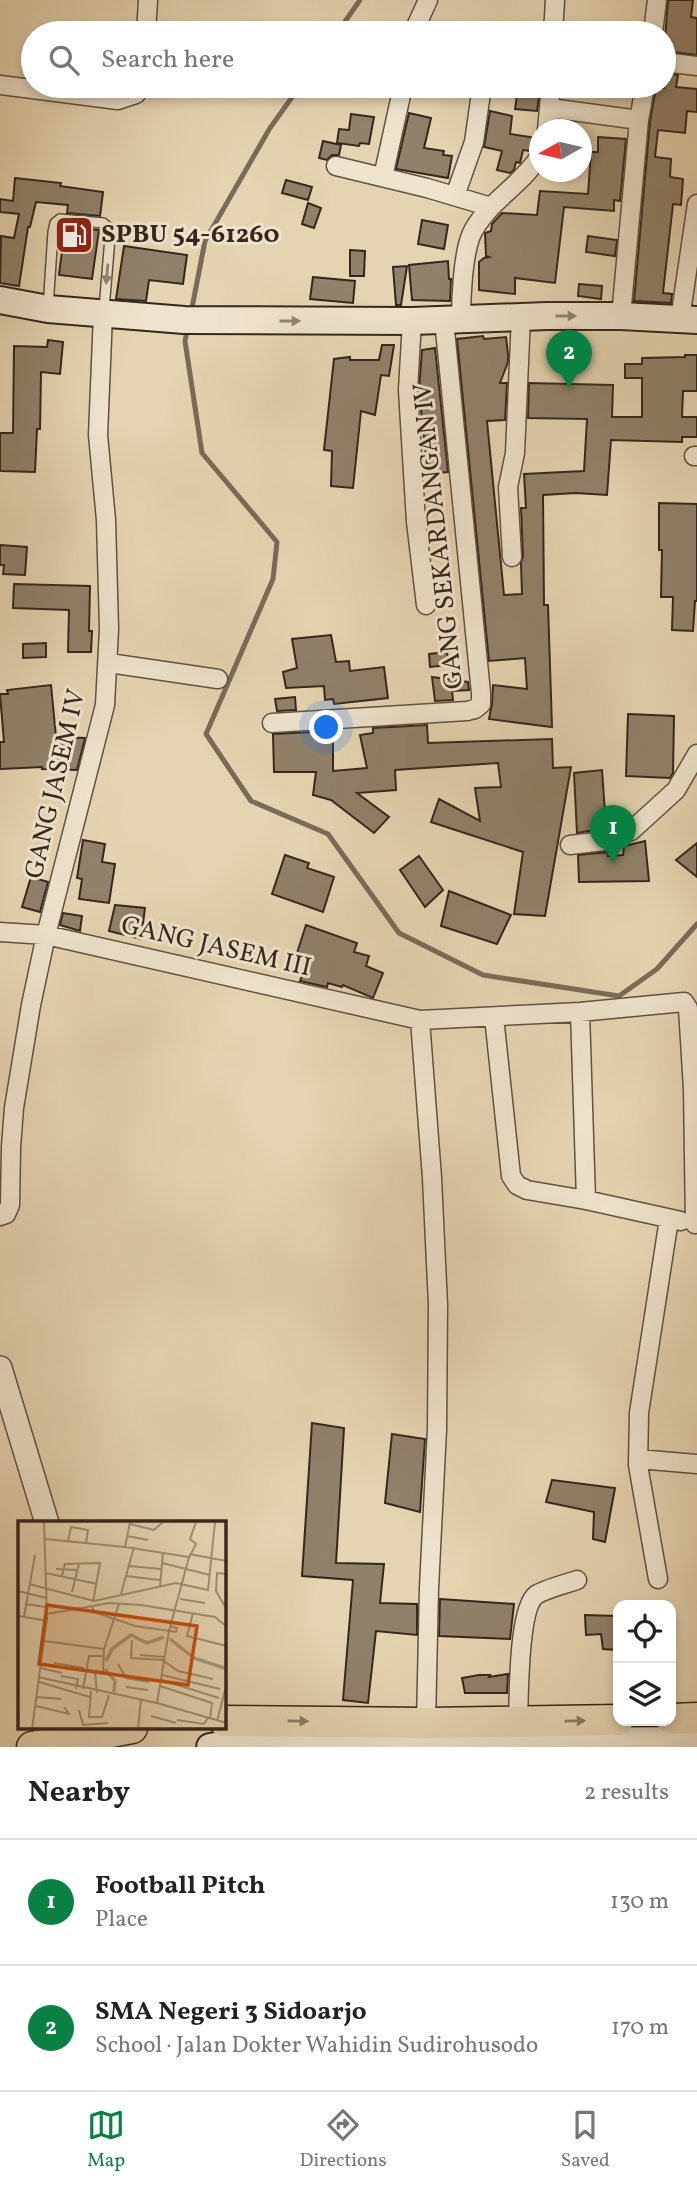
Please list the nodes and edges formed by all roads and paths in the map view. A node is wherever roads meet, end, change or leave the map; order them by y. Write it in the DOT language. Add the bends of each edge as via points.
graph roads {
  1 [pos="148,0"];
  2 [pos="428,0"];
  3 [pos="555,0"];
  4 [pos="657,0"];
  5 [pos="147,21"];
  6 [pos="418,21"];
  7 [pos="554,21"];
  8 [pos="654,21"];
  9 [pos="676,63"];
  10 [pos="697,66"];
  11 [pos="0,85"];
  12 [pos="21,88"];
  13 [pos="102,98"];
  14 [pos="122,98"];
  15 [pos="400,98"];
  16 [pos="480,98"];
  17 [pos="550,98"];
  18 [pos="643,98"];
  19 [pos="550,108"];
  20 [pos="548,119"];
  21 [pos="639,120"];
  22 [pos="336,166"];
  23 [pos="529,170"];
  24 [pos="383,177"];
  25 [pos="455,196"];
  26 [pos="697,205"];
  27 [pos="491,207"];
  28 [pos="0,300"];
  29 [pos="48,309"];
  30 [pos="103,314"];
  31 [pos="621,316"];
  32 [pos="521,317"];
  33 [pos="453,319"];
  34 [pos="688,320"];
  35 [pos="412,321"];
  36 [pos="512,557"];
  37 [pos="426,605"];
  38 [pos="108,663"];
  39 [pos="218,679"];
  40 [pos="272,723"];
  41 [pos="697,754"];
  42 [pos="570,845"];
  43 [pos="0,932"];
  44 [pos="47,935"];
  45 [pos="580,1012"];
  46 [pos="494,1017"];
  47 [pos="420,1020"];
  48 [pos="695,1088"];
  49 [pos="586,1200"];
  50 [pos="0,1216"];
  51 [pos="669,1219"];
  52 [pos="696,1224"];
  53 [pos="0,1368"];
  54 [pos="638,1459"];
  55 [pos="697,1464"];
  56 [pos="46,1521"];
  57 [pos="658,1579"];
  58 [pos="577,1580"];
  59 [pos="697,1718"];
  60 [pos="676,1719"];
  61 [pos="613,1720"];
  62 [pos="226,1721"];
  63 [pos="518,1722"];
  64 [pos="426,1724"];
  65 [pos="112,1730"];
  66 [pos="697,1740"];
  67 [pos="33,1747"];
  68 [pos="210,1747"];
  1 -- 5 [label="street"];
  2 -- 6 [label="street"];
  3 -- 7 [label="street"];
  4 -- 8 [label="street"];
  9 -- 10 [label="street"];
  11 -- 12 [label="street"];
  13 -- 14 [label="street"];
  15 -- 24 [label="street"];
  16 -- 25 [label="street" via="474,142"];
  17 -- 19 [label="street"];
  18 -- 21 [label="street"];
  19 -- 20 [label="street"];
  19 -- 21 [label="street"];
  21 -- 31 [label="street"];
  22 -- 24 [label="street"];
  23 -- 27 [label="street"];
  24 -- 25 [label="street"];
  25 -- 27 [label="street"];
  26 -- 34 [label="street"];
  27 -- 33 [label="street" via="470,239"];
  28 -- 29 [label="main road"];
  29 -- 30 [label="main road"];
  29 -- 30 [label="lane, one-way" via="55,223 60,219 103,223 108,228"];
  30 -- 35 [label="main road, one-way" via="221,321"];
  30 -- 38 [label="street, GANG JASEM IV" via="97,435 106,520"];
  32 -- 31 [label="main road, one-way"];
  31 -- 34 [label="main road"];
  32 -- 33 [label="main road"];
  32 -- 36 [label="street" via="508,486"];
  33 -- 35 [label="main road"];
  33 -- 40 [label="street, GANG SEKARDANGAN IV" via="481,704 467,711"];
  35 -- 37 [label="street" via="408,390"];
  38 -- 39 [label="street"];
  38 -- 44 [label="street, GANG JASEM IV" via="105,705"];
  41 -- 42 [label="street" via="676,790 631,831 604,841"];
  43 -- 44 [label="street, GANG JASEM III"];
  44 -- 47 [label="street, GANG JASEM III"];
  44 -- 50 [label="street, GANG JASEM IV" via="14,1108 10,1205"];
  45 -- 46 [label="street, GANG JASEM III"];
  45 -- 48 [label="street, GANG JASEM III" via="684,1002"];
  45 -- 49 [label="street"];
  46 -- 47 [label="street, GANG JASEM III"];
  46 -- 49 [label="street" via="511,1176 527,1190"];
  47 -- 64 [label="street" via="438,1305"];
  48 -- 52 [label="street"];
  49 -- 51 [label="street"];
  51 -- 52 [label="street"];
  51 -- 54 [label="street" via="639,1413"];
  53 -- 56 [label="street"];
  54 -- 55 [label="street"];
  54 -- 57 [label="street"];
  58 -- 63 [label="street" via="535,1595 527,1609"];
  59 -- 60 [label="highway"];
  63 -- 61 [label="highway, one-way"];
  62 -- 64 [label="highway, one-way"];
  63 -- 64 [label="highway"];
  65 -- 67 [label="highway"];
  66 -- 68 [label="main road" via="233,1743"];
}
